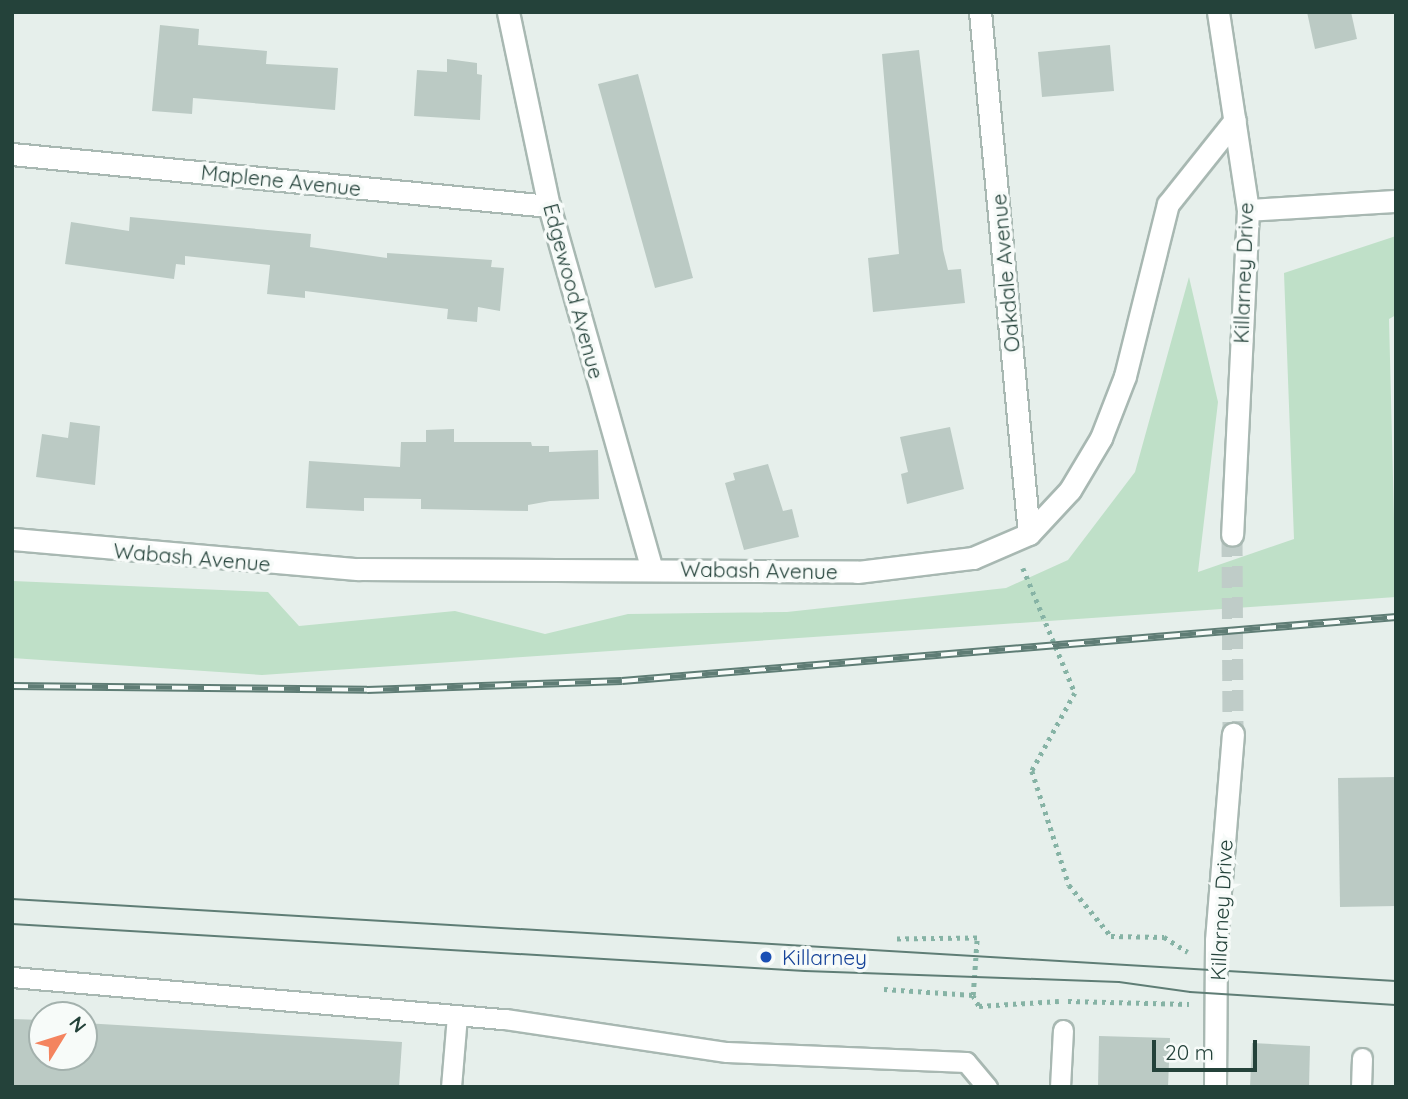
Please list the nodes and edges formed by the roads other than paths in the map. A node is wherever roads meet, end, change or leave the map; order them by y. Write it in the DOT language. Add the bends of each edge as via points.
graph roads {
  1 [pos="508,12"];
  2 [pos="980,12"];
  3 [pos="1218,12"];
  4 [pos="1235,120"];
  5 [pos="12,154"];
  6 [pos="1396,201"];
  7 [pos="549,206"];
  8 [pos="1248,210"];
  9 [pos="1232,535"];
  10 [pos="1020,538"];
  11 [pos="12,540"];
  12 [pos="651,567"];
  13 [pos="1233,734"];
  14 [pos="12,977"];
  15 [pos="457,1016"];
  16 [pos="1063,1030"];
  17 [pos="1362,1058"];
  18 [pos="451,1087"];
  19 [pos="987,1087"];
  20 [pos="1060,1087"];
  21 [pos="1215,1087"];
  22 [pos="1361,1087"];
  1 -- 7 [label="street, Edgewood Avenue"];
  2 -- 10 [label="street, Oakdale Avenue"];
  3 -- 4 [label="street, Killarney Drive"];
  4 -- 8 [label="street, Killarney Drive"];
  4 -- 10 [label="street, Wabash Avenue" via="1168,204 1125,376 1101,438 1070,490"];
  5 -- 7 [label="street, Maplene Avenue"];
  6 -- 8 [label="street"];
  7 -- 12 [label="street, Edgewood Avenue"];
  8 -- 9 [label="street, Killarney Drive"];
  10 -- 12 [label="street, Wabash Avenue" via="973,558 857,572"];
  11 -- 12 [label="street, Wabash Avenue" via="358,569"];
  13 -- 21 [label="street, Killarney Drive"];
  14 -- 15 [label="lane"];
  15 -- 18 [label="lane"];
  15 -- 19 [label="lane" via="727,1052 966,1062"];
  16 -- 20 [label="lane"];
  17 -- 22 [label="lane"];
}
